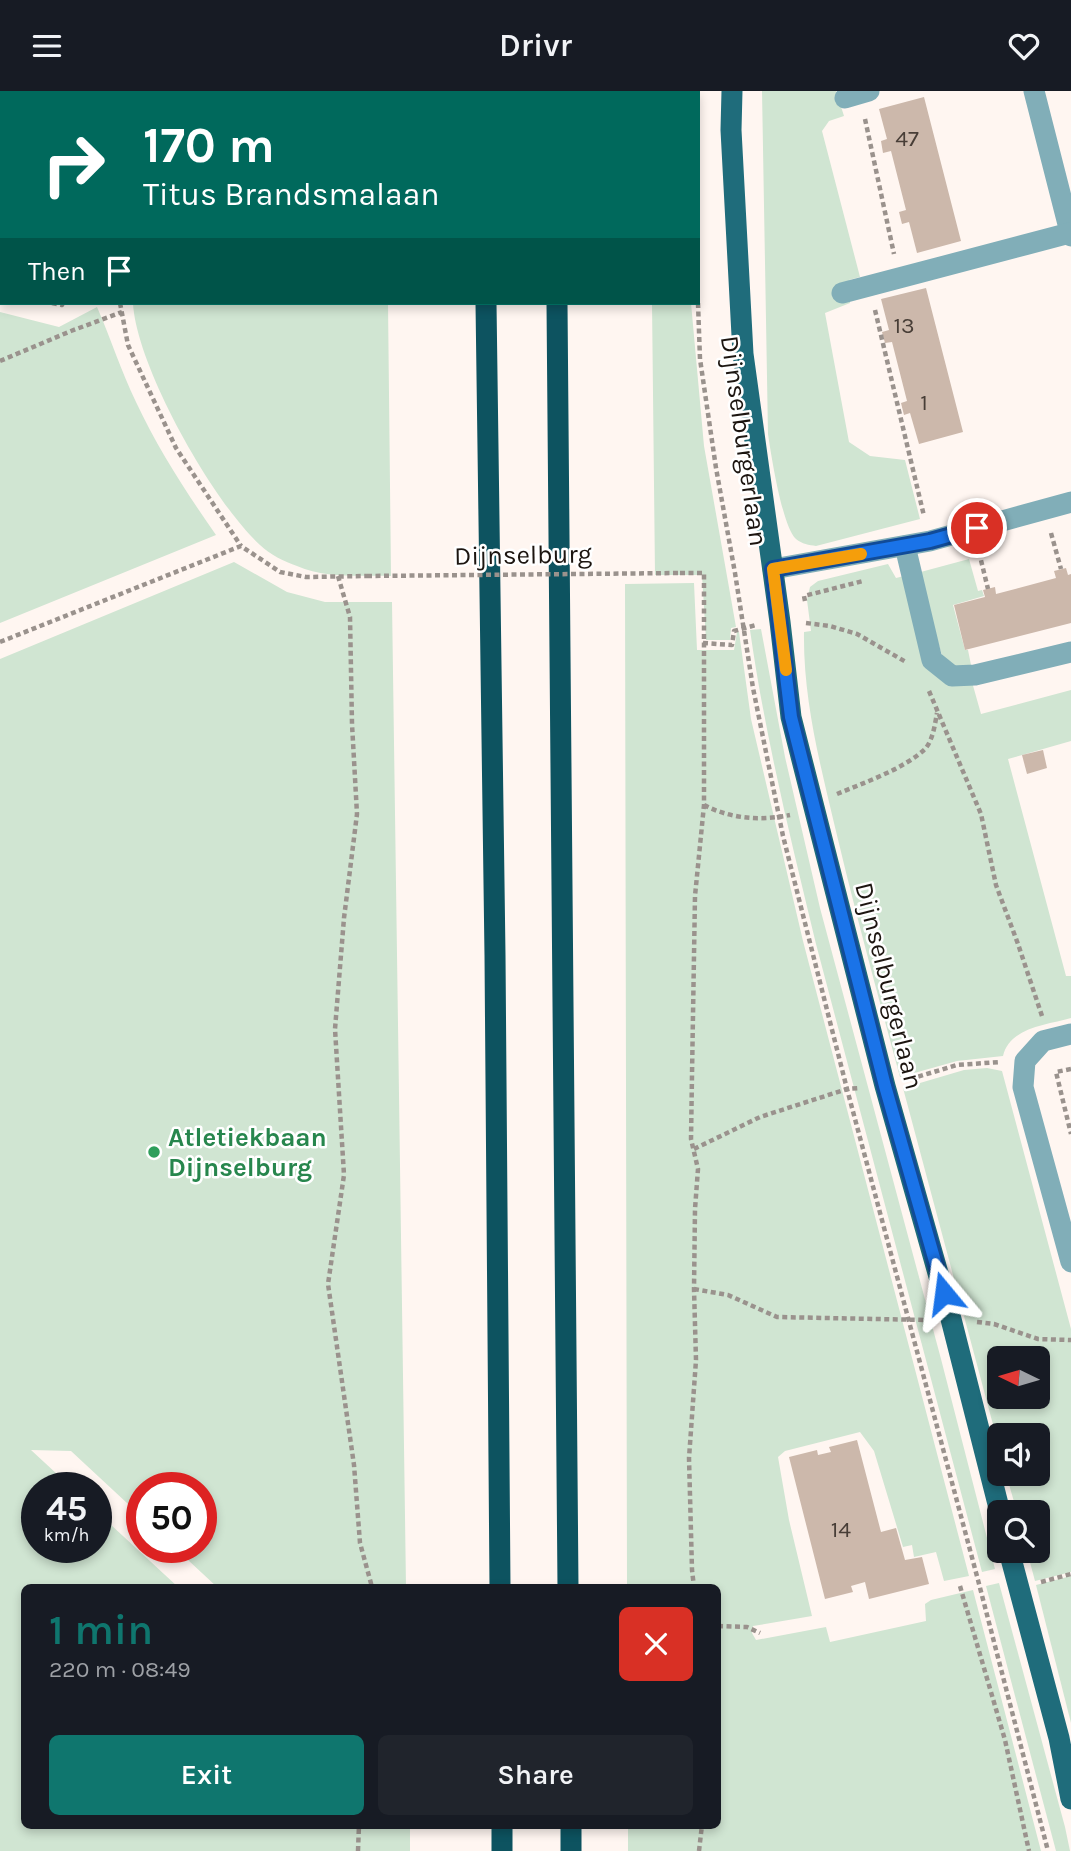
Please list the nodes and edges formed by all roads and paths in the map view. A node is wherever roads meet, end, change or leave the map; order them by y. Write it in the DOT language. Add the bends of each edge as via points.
graph roads {
  1 [pos="732,91"];
  2 [pos="1034,91"];
  3 [pos="858,94"];
  4 [pos="1068,207"];
  5 [pos="1071,234"];
  6 [pos="900,279"];
  7 [pos="870,286"];
  8 [pos="842,293"];
  9 [pos="120,305"];
  10 [pos="486,305"];
  11 [pos="557,305"];
  12 [pos="698,305"];
  13 [pos="122,312"];
  14 [pos="0,361"];
  15 [pos="1071,502"];
  16 [pos="1051,532"];
  17 [pos="930,541"];
  18 [pos="241,546"];
  19 [pos="905,546"];
  20 [pos="979,552"];
  21 [pos="773,569"];
  22 [pos="1061,569"];
  23 [pos="338,576"];
  24 [pos="988,589"];
  25 [pos="780,622"];
  26 [pos="806,623"];
  27 [pos="744,628"];
  28 [pos="0,642"];
  29 [pos="703,643"];
  30 [pos="1071,652"];
  31 [pos="911,665"];
  32 [pos="938,666"];
  33 [pos="1071,1034"];
  34 [pos="1043,1041"];
  35 [pos="1071,1069"];
  36 [pos="1071,1134"];
  37 [pos="1071,1262"];
  38 [pos="694,1289"];
  39 [pos="951,1319"];
  40 [pos="909,1321"];
  41 [pos="1071,1340"];
  42 [pos="997,1500"];
  43 [pos="1012,1563"];
  44 [pos="371,1584"];
  45 [pos="500,1584"];
  46 [pos="568,1584"];
  47 [pos="694,1584"];
  48 [pos="960,1586"];
  49 [pos="721,1626"];
  50 [pos="760,1633"];
  51 [pos="1059,1738"];
  52 [pos="1071,1772"];
  53 [pos="1071,1799"];
  54 [pos="359,1829"];
  55 [pos="502,1829"];
  56 [pos="570,1829"];
  57 [pos="702,1829"];
  58 [pos="358,1851"];
  59 [pos="502,1851"];
  60 [pos="571,1851"];
  61 [pos="699,1851"];
  62 [pos="1029,1851"];
  63 [pos="1048,1851"];
  1 -- 21 [label="main road, Dijnselburgerlaan" via="743,353"];
  2 -- 4 [label="street"];
  3 -- 6 [label="path"];
  4 -- 5 [label="street"];
  5 -- 6 [label="street"];
  6 -- 7 [label="street"];
  7 -- 8 [label="street"];
  7 -- 17 [label="path"];
  9 -- 13 [label="path"];
  10 -- 45 [label="highway"];
  11 -- 46 [label="highway"];
  12 -- 27 [label="path, Dijnselburgerlaan" via="700,359"];
  13 -- 14 [label="path"];
  13 -- 18 [label="path" via="128,345 176,448"];
  15 -- 17 [label="street"];
  16 -- 22 [label="path"];
  17 -- 19 [label="street"];
  18 -- 23 [label="path, Dijnselburg" via="280,572"];
  18 -- 28 [label="path"];
  19 -- 21 [label="street"];
  19 -- 32 [label="street" via="932,660"];
  20 -- 24 [label="path"];
  21 -- 25 [label="main road, Dijnselburgerlaan"];
  23 -- 29 [label="path, Dijnselburg, bridge" via="704,573"];
  23 -- 44 [label="path" via="350,617 357,814 335,1029 344,1175 328,1284 354,1465 360,1543"];
  25 -- 27 [label="path"];
  25 -- 39 [label="main road, Dijnselburgerlaan" via="791,717 885,1086"];
  26 -- 31 [label="path" via="857,634"];
  27 -- 29 [label="path" via="734,631 732,645"];
  27 -- 40 [label="path, Dijnselburgerlaan" via="783,836"];
  29 -- 38 [label="path" via="704,805 695,896 692,1061 691,1139 698,1169"];
  30 -- 32 [label="street" via="975,675 952,677"];
  32 -- 34 [label="path" via="925,681 981,814 996,885 1043,1018"];
  33 -- 34 [label="street"];
  34 -- 37 [label="street" via="1025,1061 1023,1087"];
  35 -- 36 [label="path" via="1056,1073"];
  38 -- 40 [label="path" via="728,1295 777,1317"];
  38 -- 47 [label="path" via="696,1360 689,1458"];
  39 -- 41 [label="path" via="994,1324 1038,1339"];
  39 -- 42 [label="main road, Dijnselburgerlaan"];
  40 -- 63 [label="path, Dijnselburgerlaan"];
  43 -- 51 [label="main road"];
  48 -- 62 [label="path" via="1005,1740"];
  49 -- 50 [label="path" via="747,1627"];
  51 -- 52 [label="main road"];
  51 -- 53 [label="main road"];
  54 -- 58 [label="path"];
  55 -- 59 [label="highway"];
  56 -- 60 [label="highway"];
  57 -- 61 [label="path"];
}
